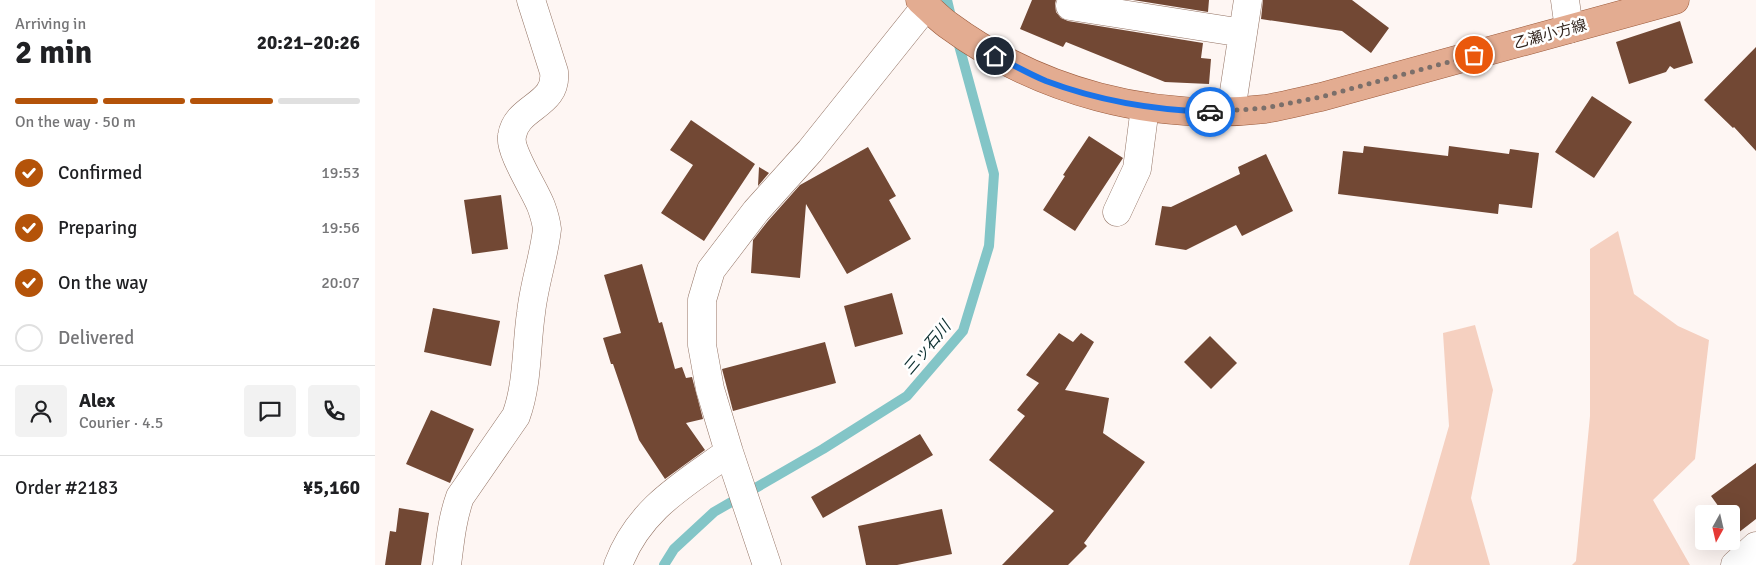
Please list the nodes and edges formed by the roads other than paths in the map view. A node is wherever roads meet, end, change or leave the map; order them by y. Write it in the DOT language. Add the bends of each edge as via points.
graph roads {
  1 [pos="531,0"];
  2 [pos="1248,0"];
  3 [pos="1565,0"];
  4 [pos="1675,0"];
  5 [pos="923,3"];
  6 [pos="1070,6"];
  7 [pos="1138,8"];
  8 [pos="1569,29"];
  9 [pos="1243,33"];
  10 [pos="1145,107"];
  11 [pos="1231,111"];
  12 [pos="1117,212"];
  13 [pos="730,457"];
  14 [pos="1756,546"];
  15 [pos="447,565"];
  16 [pos="618,565"];
  17 [pos="767,565"];
  18 [pos="1735,565"];
  1 -- 15 [label="street" via="555,81 547,97 520,119 511,138 541,205 547,229 531,312 524,384 516,416 460,497 451,528"];
  2 -- 9 [label="street"];
  3 -- 8 [label="street"];
  4 -- 8 [label="main road, 乙瀬小方線"];
  5 -- 10 [label="main road, 乙瀬小方線" via="948,25 995,56 1045,80 1098,98"];
  5 -- 13 [label="street" via="810,151 711,270 702,300 702,345 710,389"];
  6 -- 7 [label="street"];
  7 -- 9 [label="street"];
  8 -- 11 [label="main road, 乙瀬小方線" via="1321,97"];
  9 -- 11 [label="street"];
  10 -- 11 [label="main road, 乙瀬小方線"];
  10 -- 12 [label="street" via="1137,169"];
  13 -- 16 [label="street" via="664,500 646,516 631,536"];
  13 -- 17 [label="street"];
  14 -- 18 [label="street"];
}
